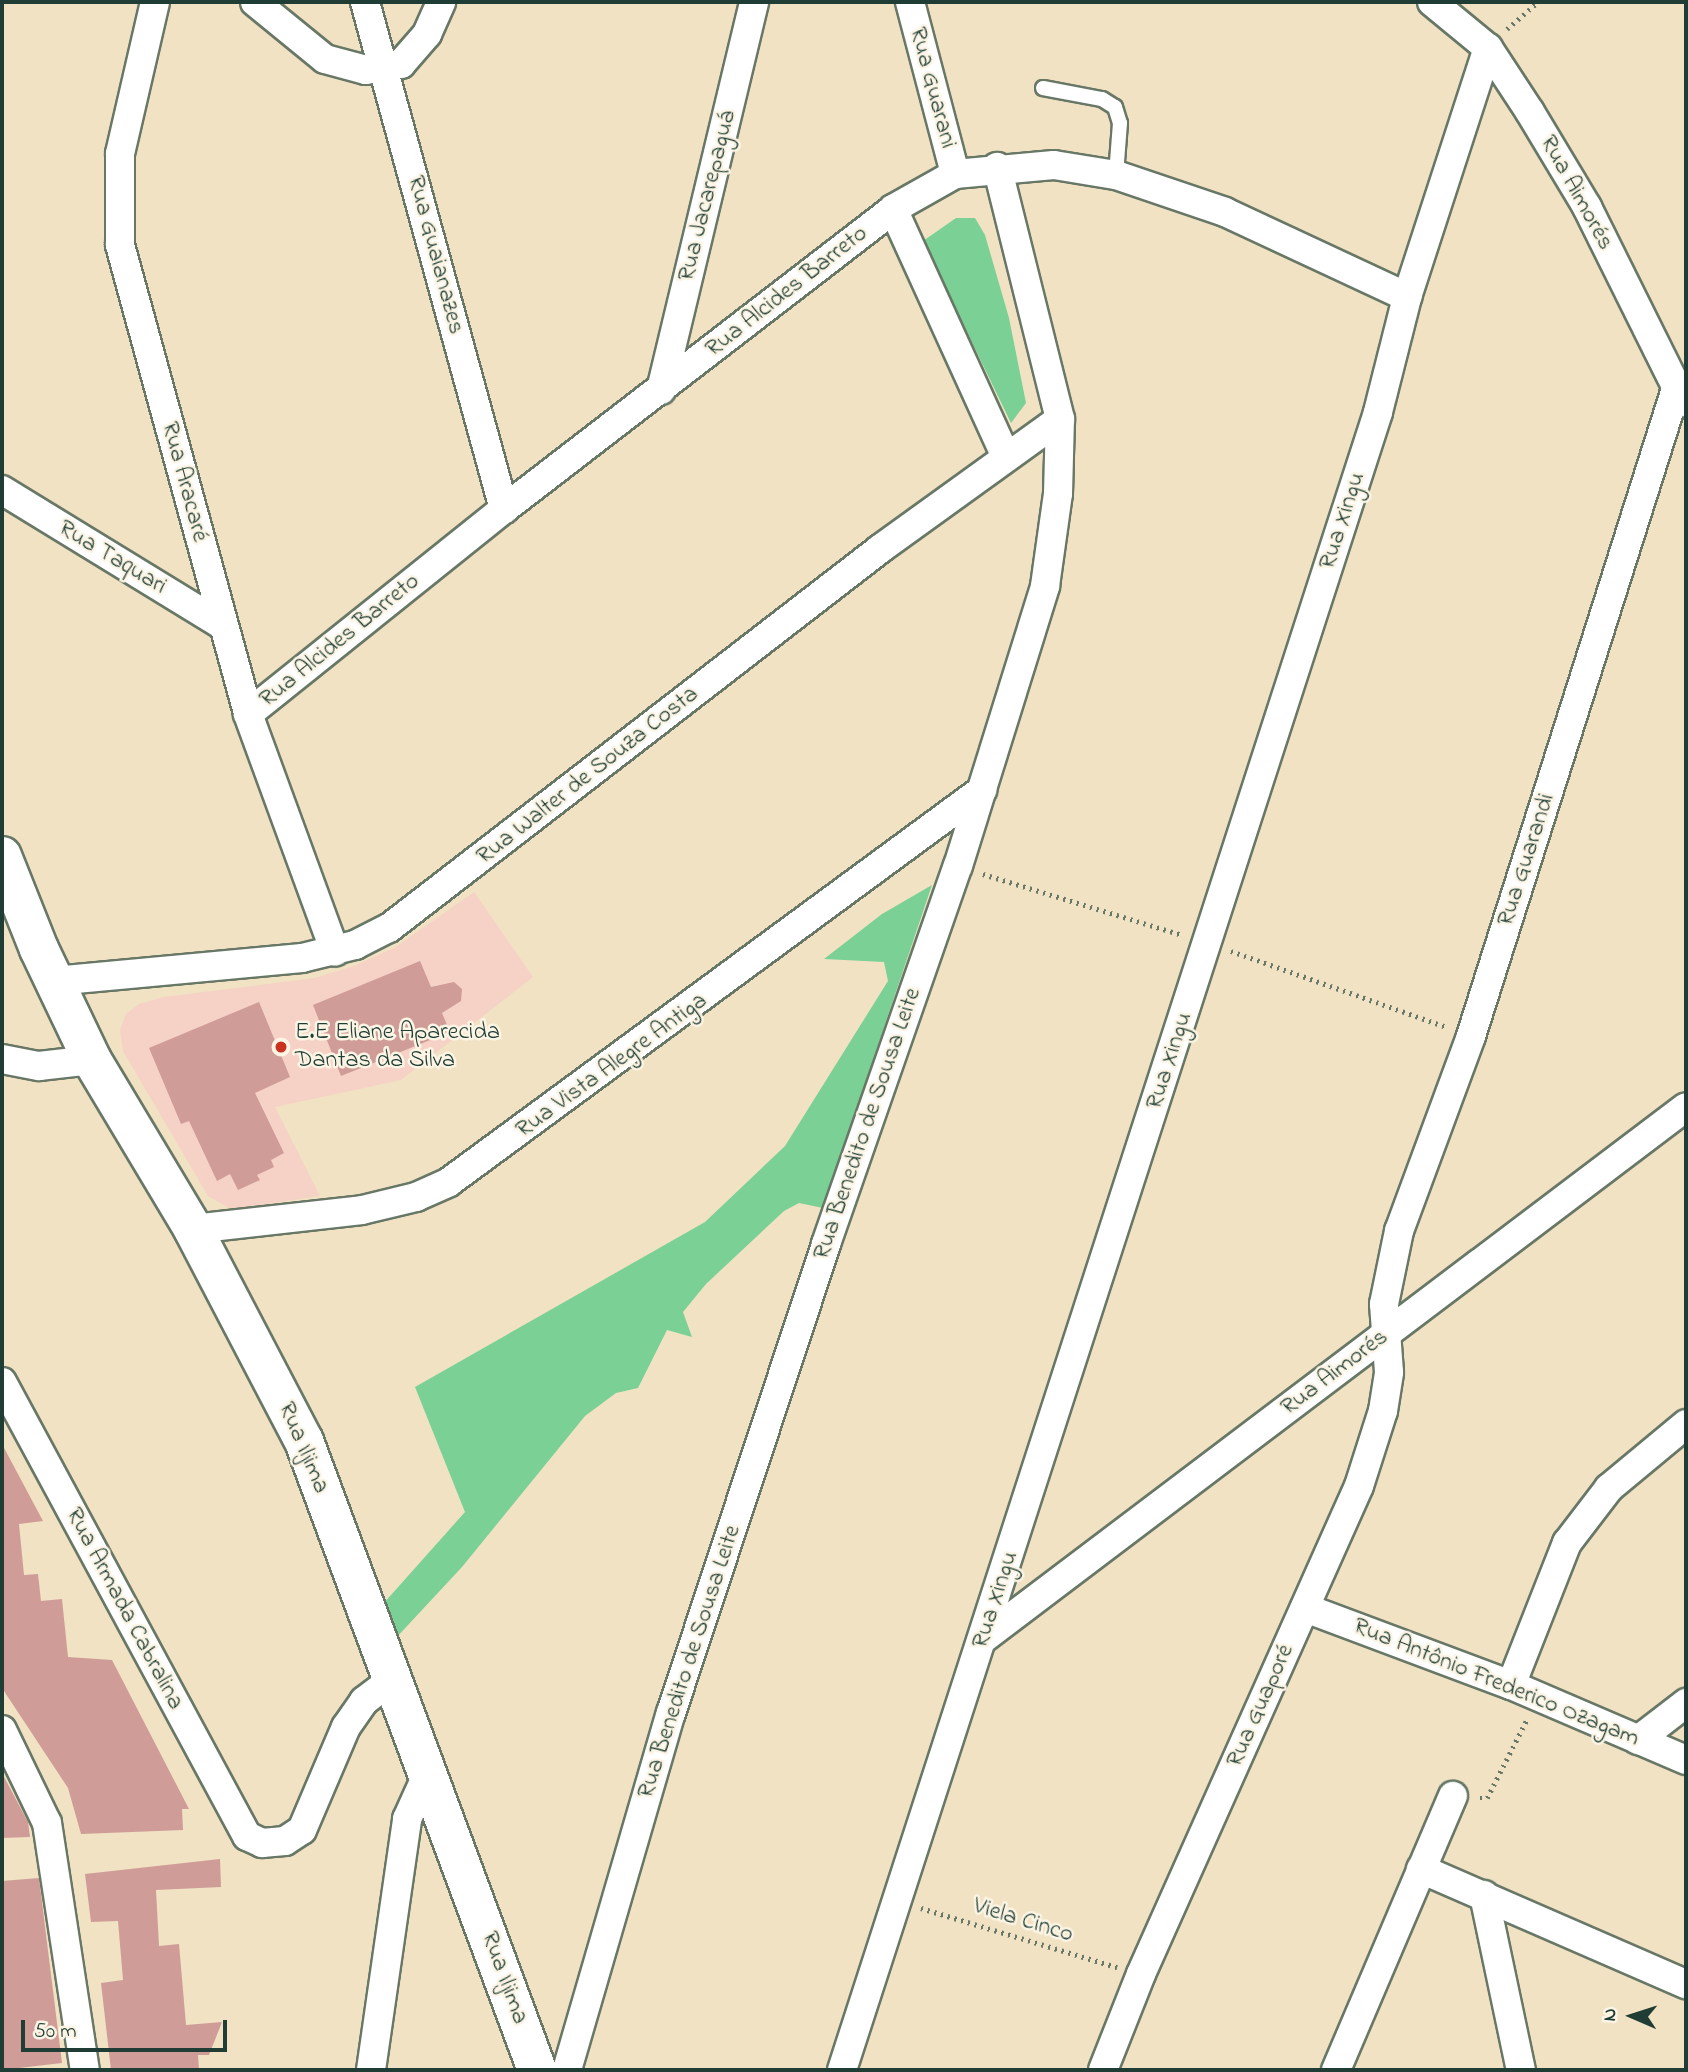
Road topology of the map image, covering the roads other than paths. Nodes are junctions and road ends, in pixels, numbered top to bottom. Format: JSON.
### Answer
{"nodes":[{"id":1,"x":155,"y":2,"type":"edge"},
{"id":2,"x":255,"y":2,"type":"edge"},
{"id":3,"x":365,"y":2,"type":"edge"},
{"id":4,"x":441,"y":2,"type":"edge"},
{"id":5,"x":754,"y":2,"type":"edge"},
{"id":6,"x":909,"y":2,"type":"edge"},
{"id":7,"x":1432,"y":2,"type":"edge"},
{"id":8,"x":1488,"y":48,"type":"junction"},
{"id":9,"x":385,"y":69,"type":"junction"},
{"id":10,"x":1043,"y":88,"type":"dead end"},
{"id":11,"x":997,"y":167,"type":"junction"},
{"id":12,"x":956,"y":174,"type":"junction"},
{"id":13,"x":1116,"y":174,"type":"junction"},
{"id":14,"x":893,"y":209,"type":"junction"},
{"id":15,"x":1407,"y":297,"type":"junction"},
{"id":16,"x":661,"y":390,"type":"junction"},
{"id":17,"x":1683,"y":391,"type":"edge"},
{"id":18,"x":1060,"y":419,"type":"junction"},
{"id":19,"x":1005,"y":455,"type":"junction"},
{"id":20,"x":2,"y":490,"type":"edge"},
{"id":21,"x":504,"y":509,"type":"junction"},
{"id":22,"x":222,"y":625,"type":"junction"},
{"id":23,"x":248,"y":714,"type":"junction"},
{"id":24,"x":982,"y":790,"type":"junction"},
{"id":25,"x":2,"y":856,"type":"edge"},
{"id":26,"x":335,"y":951,"type":"junction"},
{"id":27,"x":54,"y":981,"type":"junction"},
{"id":28,"x":2,"y":1059,"type":"edge"},
{"id":29,"x":92,"y":1060,"type":"junction"},
{"id":30,"x":1686,"y":1107,"type":"edge"},
{"id":31,"x":193,"y":1229,"type":"junction"},
{"id":32,"x":1387,"y":1334,"type":"junction"},
{"id":33,"x":2,"y":1382,"type":"edge"},
{"id":34,"x":1686,"y":1424,"type":"edge"},
{"id":35,"x":1305,"y":1608,"type":"junction"},
{"id":36,"x":984,"y":1638,"type":"junction"},
{"id":37,"x":391,"y":1681,"type":"junction"},
{"id":38,"x":1511,"y":1685,"type":"junction"},
{"id":39,"x":1686,"y":1703,"type":"edge"},
{"id":40,"x":2,"y":1730,"type":"edge"},
{"id":41,"x":1638,"y":1740,"type":"junction"},
{"id":42,"x":1686,"y":1760,"type":"edge"},
{"id":43,"x":428,"y":1775,"type":"junction"},
{"id":44,"x":1453,"y":1796,"type":"dead end"},
{"id":45,"x":1421,"y":1869,"type":"junction"},
{"id":46,"x":1484,"y":1895,"type":"junction"},
{"id":47,"x":1686,"y":1984,"type":"edge"},
{"id":48,"x":85,"y":2070,"type":"edge"},
{"id":49,"x":371,"y":2070,"type":"edge"},
{"id":50,"x":537,"y":2070,"type":"edge"},
{"id":51,"x":568,"y":2070,"type":"edge"},
{"id":52,"x":842,"y":2070,"type":"edge"},
{"id":53,"x":1103,"y":2070,"type":"edge"},
{"id":54,"x":1336,"y":2070,"type":"edge"},
{"id":55,"x":1521,"y":2070,"type":"edge"}],
"edges":[{"from":1,"to":22,"type":"street","name":"Rua Aracaré"},
{"from":2,"to":9,"type":"street"},
{"from":3,"to":9,"type":"street","name":"Rua Guaianazes"},
{"from":4,"to":9,"type":"street"},
{"from":5,"to":16,"type":"street","name":"Rua Jacarepaguá"},
{"from":6,"to":12,"type":"street","name":"Rua Guarani"},
{"from":7,"to":8,"type":"street","name":"Rua Aimorés"},
{"from":8,"to":15,"type":"street","name":"Rua Xingu"},
{"from":8,"to":17,"type":"street","name":"Rua Aimorés"},
{"from":9,"to":21,"type":"street","name":"Rua Guaianazes"},
{"from":10,"to":13,"type":"lane"},
{"from":11,"to":12,"type":"street","name":"Rua Alcides Barreto"},
{"from":11,"to":13,"type":"street","name":"Rua Alcides Barreto"},
{"from":11,"to":18,"type":"street","name":"Rua Benedito de Sousa Leite"},
{"from":12,"to":14,"type":"street","name":"Rua Alcides Barreto"},
{"from":13,"to":15,"type":"street","name":"Rua Alcides Barreto"},
{"from":14,"to":16,"type":"street","name":"Rua Alcides Barreto"},
{"from":14,"to":19,"type":"street"},
{"from":15,"to":36,"type":"street","name":"Rua Xingu"},
{"from":16,"to":21,"type":"street","name":"Rua Alcides Barreto"},
{"from":17,"to":32,"type":"street","name":"Rua Guarandi"},
{"from":18,"to":19,"type":"street","name":"Rua Walter de Souza Costa"},
{"from":18,"to":24,"type":"street","name":"Rua Benedito de Sousa Leite"},
{"from":19,"to":26,"type":"street","name":"Rua Walter de Souza Costa"},
{"from":20,"to":22,"type":"street","name":"Rua Taquari"},
{"from":21,"to":23,"type":"street","name":"Rua Alcides Barreto"},
{"from":22,"to":23,"type":"street","name":"Rua Aracaré"},
{"from":23,"to":26,"type":"street","name":"Rua Aracaré"},
{"from":24,"to":31,"type":"street","name":"Rua Vista Alegre Antiga"},
{"from":24,"to":51,"type":"street","name":"Rua Benedito de Sousa Leite"},
{"from":25,"to":27,"type":"main road","name":"Rua Iljima"},
{"from":26,"to":27,"type":"street","name":"Rua Walter de Souza Costa"},
{"from":27,"to":29,"type":"main road","name":"Rua Iljima"},
{"from":28,"to":29,"type":"street"},
{"from":29,"to":31,"type":"main road","name":"Rua Iljima"},
{"from":30,"to":32,"type":"street","name":"Rua Aimorés"},
{"from":31,"to":37,"type":"main road","name":"Rua Iljima"},
{"from":32,"to":35,"type":"street","name":"Rua Guaporé"},
{"from":32,"to":36,"type":"street","name":"Rua Aimorés"},
{"from":33,"to":37,"type":"street","name":"Rua Armada Cabralina"},
{"from":34,"to":38,"type":"street"},
{"from":35,"to":38,"type":"street","name":"Rua Antônio Frederico Ozagam"},
{"from":35,"to":53,"type":"street","name":"Rua Guaporé"},
{"from":36,"to":52,"type":"street","name":"Rua Xingu"},
{"from":37,"to":43,"type":"main road","name":"Rua Iljima"},
{"from":38,"to":41,"type":"street","name":"Rua Antônio Frederico Ozagam"},
{"from":39,"to":41,"type":"street"},
{"from":40,"to":48,"type":"street"},
{"from":41,"to":42,"type":"street","name":"Rua Antônio Frederico Ozagam"},
{"from":43,"to":49,"type":"street"},
{"from":43,"to":50,"type":"main road","name":"Rua Iljima"},
{"from":44,"to":45,"type":"street"},
{"from":45,"to":46,"type":"street"},
{"from":45,"to":54,"type":"street"},
{"from":46,"to":47,"type":"street"},
{"from":46,"to":55,"type":"street"}]}
